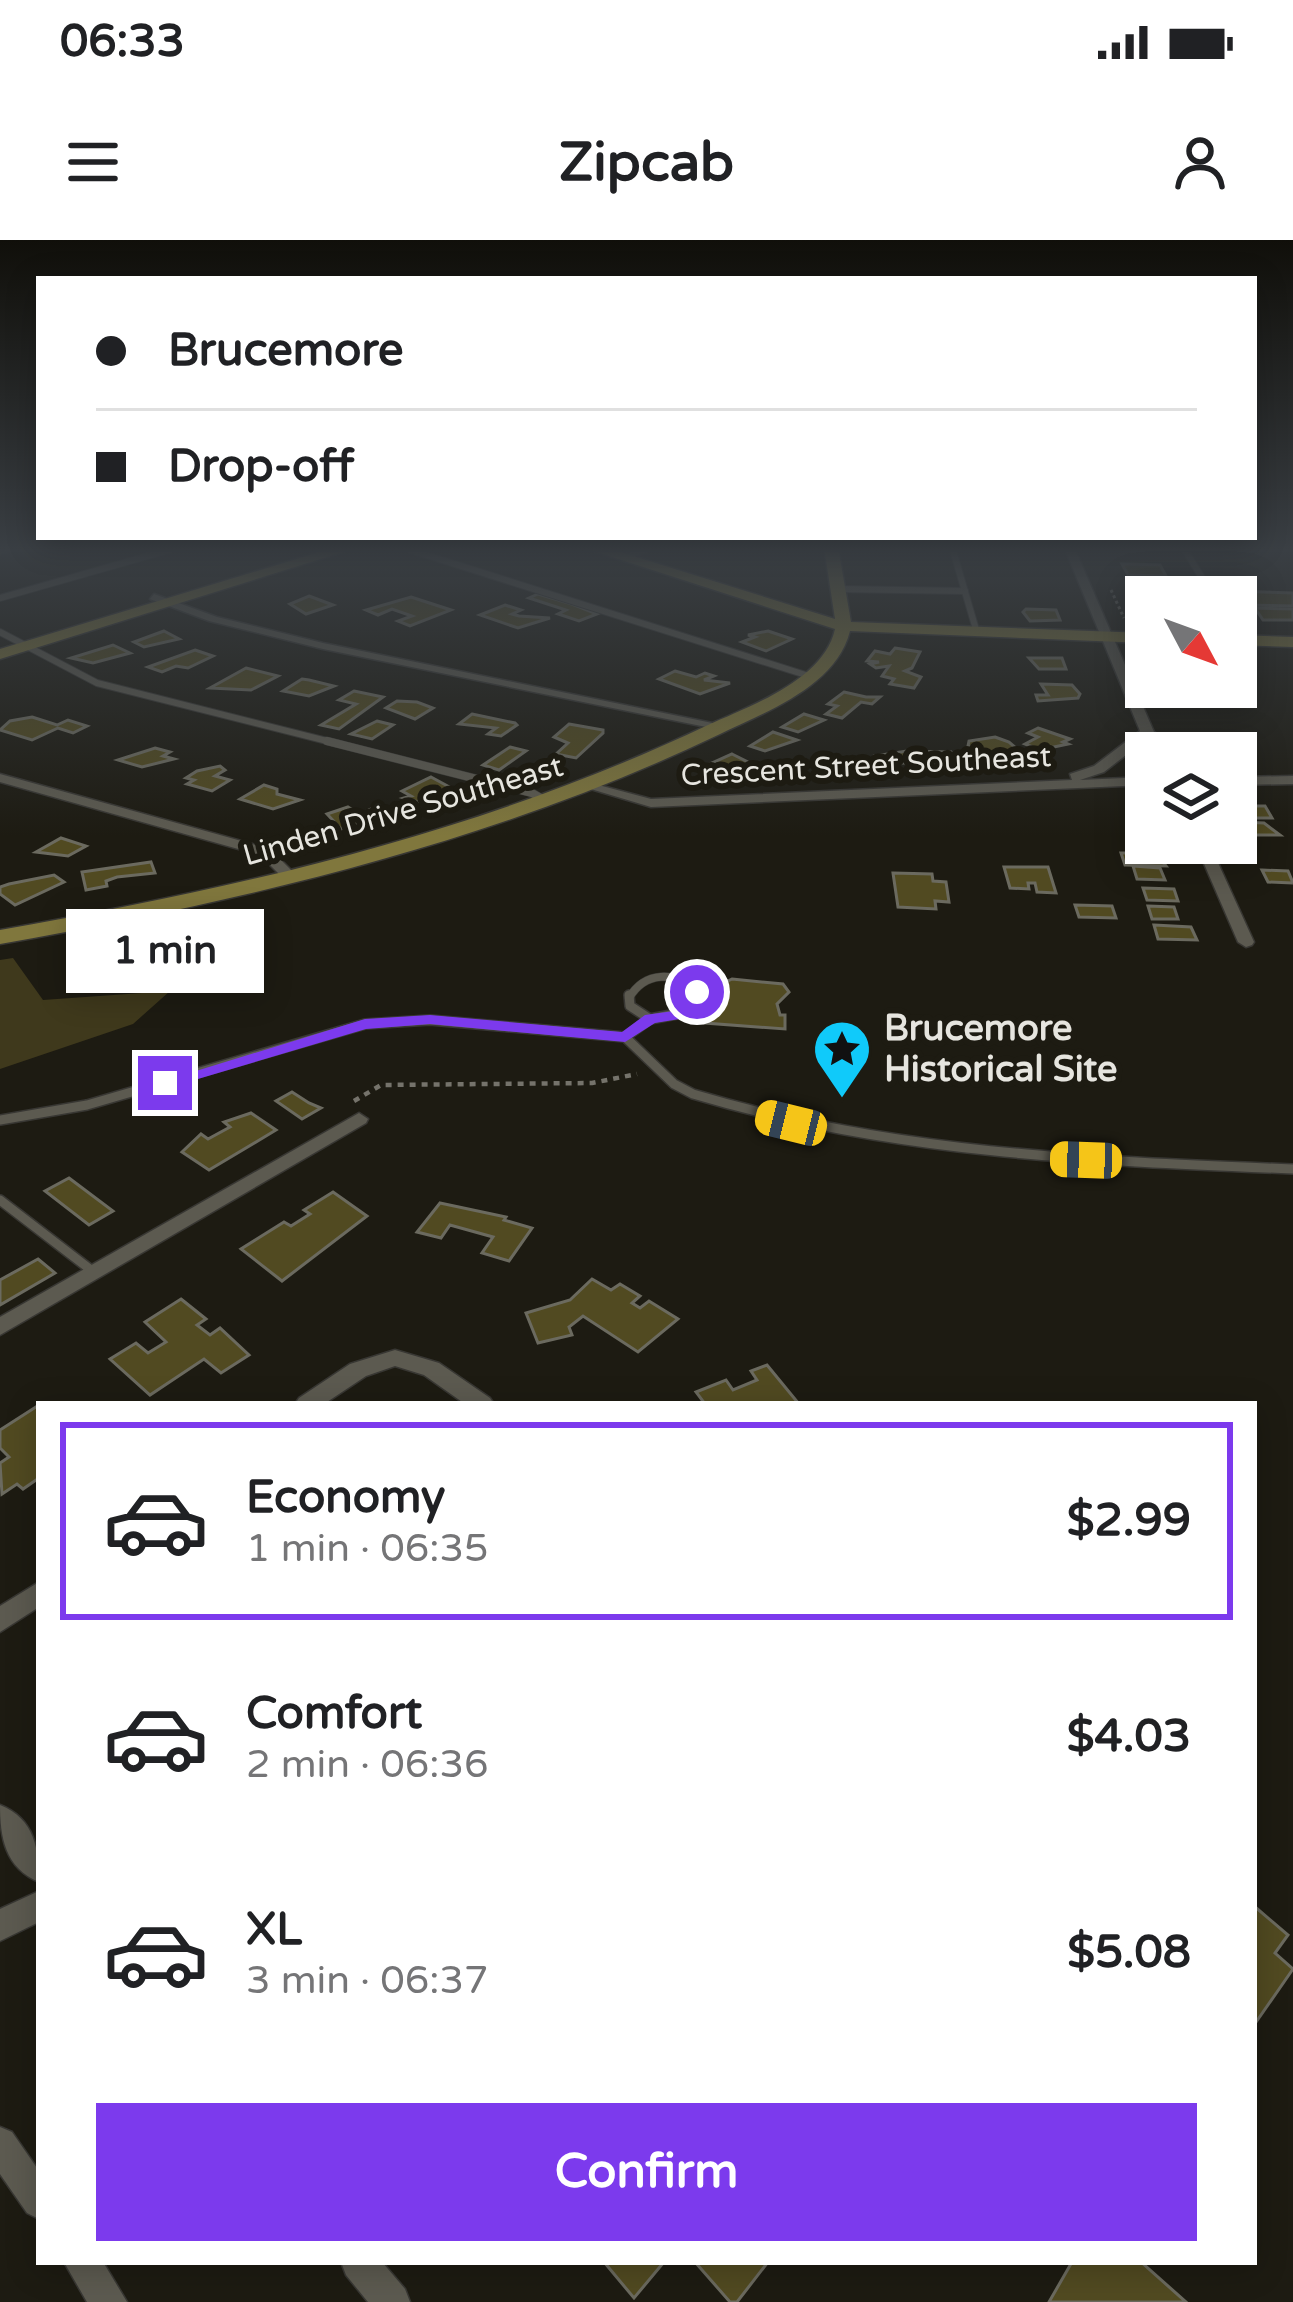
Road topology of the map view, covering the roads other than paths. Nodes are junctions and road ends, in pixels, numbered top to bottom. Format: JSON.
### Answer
{"nodes":[{"id":1,"x":7,"y":643,"type":"edge"},
{"id":2,"x":317,"y":643,"type":"edge"},
{"id":3,"x":705,"y":643,"type":"edge"},
{"id":4,"x":837,"y":643,"type":"edge"},
{"id":5,"x":1111,"y":643,"type":"edge"},
{"id":6,"x":809,"y":676,"type":"junction"},
{"id":7,"x":722,"y":726,"type":"junction"},
{"id":8,"x":1145,"y":732,"type":"edge"},
{"id":9,"x":1125,"y":750,"type":"edge"},
{"id":10,"x":0,"y":778,"type":"edge"},
{"id":11,"x":1257,"y":779,"type":"edge"},
{"id":12,"x":1293,"y":780,"type":"edge"},
{"id":13,"x":1125,"y":781,"type":"edge"},
{"id":14,"x":1057,"y":783,"type":"junction"},
{"id":15,"x":591,"y":788,"type":"junction"},
{"id":16,"x":547,"y":801,"type":"junction"},
{"id":17,"x":1211,"y":864,"type":"edge"},
{"id":18,"x":291,"y":878,"type":"junction"},
{"id":19,"x":0,"y":937,"type":"edge"},
{"id":20,"x":1246,"y":943,"type":"dead end"},
{"id":21,"x":650,"y":1019,"type":"junction"},
{"id":22,"x":625,"y":1037,"type":"junction"},
{"id":23,"x":359,"y":1119,"type":"dead end"},
{"id":24,"x":0,"y":1120,"type":"edge"},
{"id":25,"x":1293,"y":1169,"type":"edge"},
{"id":26,"x":0,"y":1201,"type":"edge"},
{"id":27,"x":94,"y":1273,"type":"junction"},
{"id":28,"x":0,"y":1327,"type":"edge"},
{"id":29,"x":312,"y":1401,"type":"edge"},
{"id":30,"x":478,"y":1401,"type":"edge"},
{"id":31,"x":36,"y":1595,"type":"edge"},
{"id":32,"x":0,"y":1621,"type":"edge"},
{"id":33,"x":0,"y":1819,"type":"edge"},
{"id":34,"x":36,"y":1863,"type":"edge"},
{"id":35,"x":36,"y":1908,"type":"edge"},
{"id":36,"x":0,"y":1926,"type":"edge"},
{"id":37,"x":0,"y":2144,"type":"edge"},
{"id":38,"x":36,"y":2196,"type":"edge"},
{"id":39,"x":84,"y":2265,"type":"edge"},
{"id":40,"x":361,"y":2265,"type":"edge"},
{"id":41,"x":110,"y":2302,"type":"edge"},
{"id":42,"x":392,"y":2302,"type":"edge"}],
"edges":[{"from":1,"to":16,"type":"lane"},
{"from":2,"to":7,"type":"street"},
{"from":3,"to":6,"type":"lane"},
{"from":4,"to":6,"type":"street","name":"Linden Drive Southeast"},
{"from":5,"to":8,"type":"street"},
{"from":6,"to":7,"type":"street","name":"Linden Drive Southeast"},
{"from":7,"to":15,"type":"street","name":"Linden Drive Southeast"},
{"from":9,"to":14,"type":"street"},
{"from":10,"to":18,"type":"street"},
{"from":11,"to":12,"type":"street"},
{"from":13,"to":14,"type":"street","name":"Crescent Street Southeast"},
{"from":14,"to":15,"type":"street","name":"Crescent Street Southeast"},
{"from":15,"to":16,"type":"street","name":"Linden Drive Southeast"},
{"from":16,"to":18,"type":"street","name":"Linden Drive Southeast"},
{"from":17,"to":20,"type":"street"},
{"from":18,"to":19,"type":"street","name":"Linden Drive Southeast"},
{"from":21,"to":21,"type":"lane"},
{"from":21,"to":22,"type":"lane"},
{"from":22,"to":24,"type":"lane"},
{"from":22,"to":25,"type":"lane"},
{"from":23,"to":27,"type":"street"},
{"from":26,"to":27,"type":"lane"},
{"from":27,"to":28,"type":"street"},
{"from":29,"to":30,"type":"street"},
{"from":31,"to":32,"type":"street"},
{"from":33,"to":34,"type":"street"},
{"from":35,"to":36,"type":"street"},
{"from":37,"to":38,"type":"street"},
{"from":39,"to":41,"type":"street"},
{"from":40,"to":42,"type":"street"}]}
